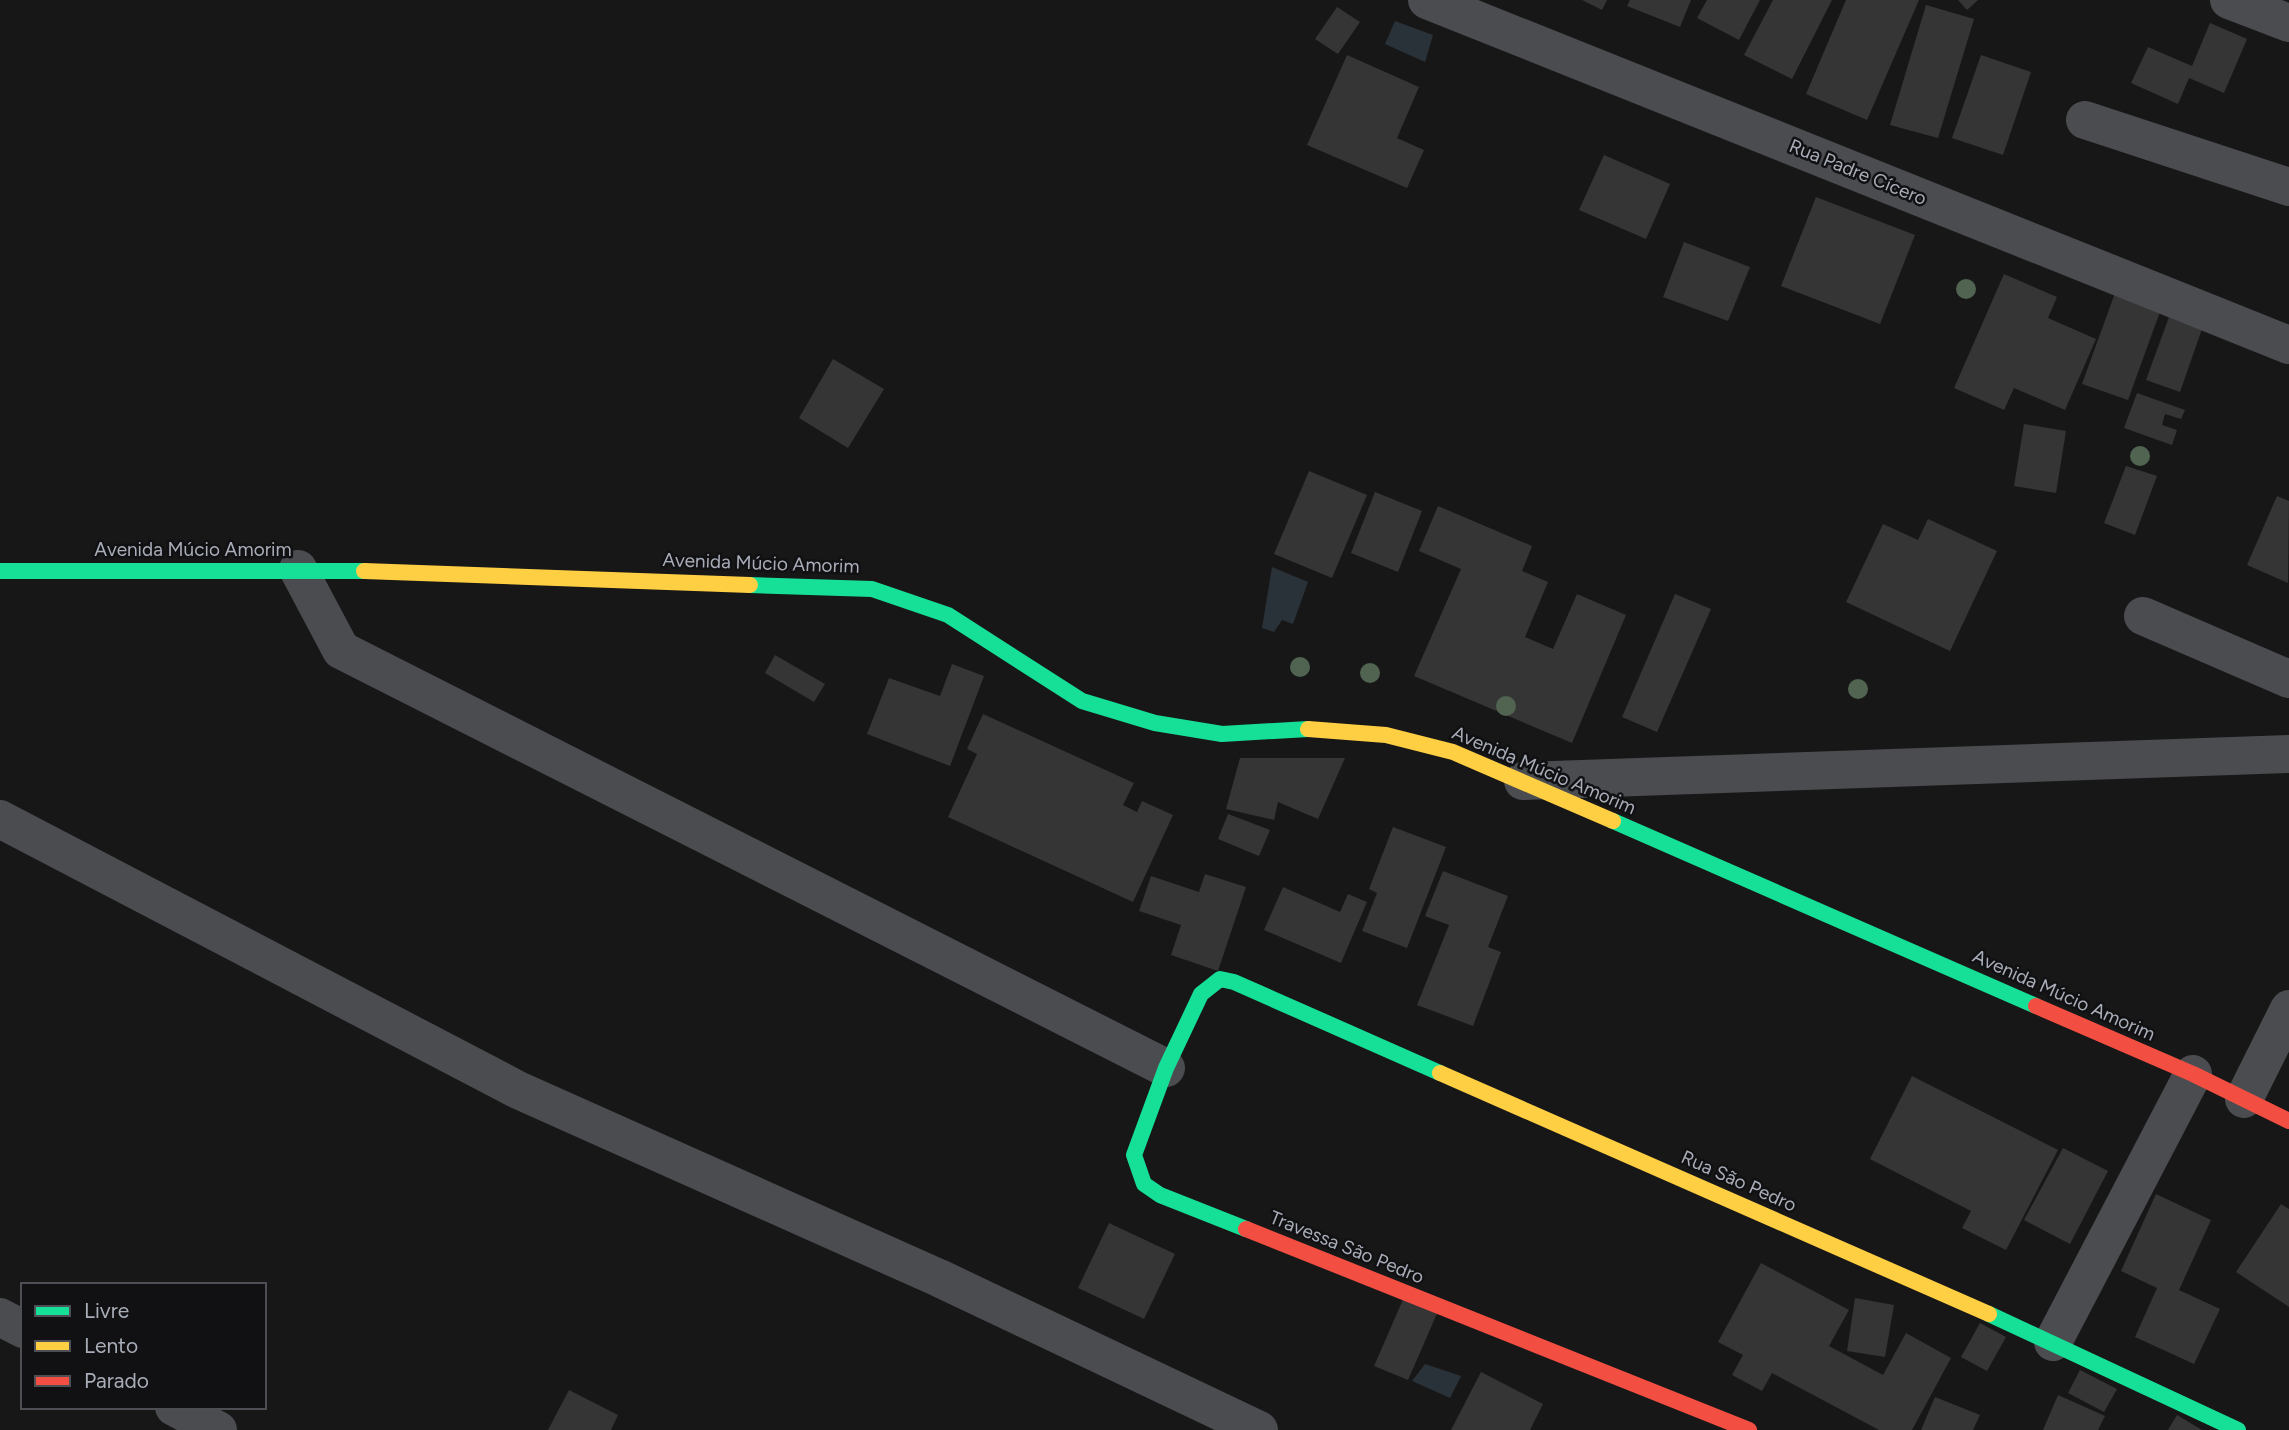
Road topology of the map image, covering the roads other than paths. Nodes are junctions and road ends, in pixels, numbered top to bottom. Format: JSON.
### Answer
{"nodes":[{"id":1,"x":1427,"y":0,"type":"edge"},
{"id":2,"x":2229,"y":0,"type":"edge"},
{"id":3,"x":2289,"y":23,"type":"edge"},
{"id":4,"x":2085,"y":120,"type":"dead end"},
{"id":5,"x":2289,"y":187,"type":"edge"},
{"id":6,"x":2289,"y":345,"type":"edge"},
{"id":7,"x":298,"y":569,"type":"junction"},
{"id":8,"x":0,"y":571,"type":"edge"},
{"id":9,"x":2143,"y":616,"type":"dead end"},
{"id":10,"x":2289,"y":679,"type":"edge"},
{"id":11,"x":2289,"y":754,"type":"edge"},
{"id":12,"x":1523,"y":781,"type":"junction"},
{"id":13,"x":0,"y":819,"type":"edge"},
{"id":14,"x":1220,"y":979,"type":"joint"},
{"id":15,"x":2289,"y":1009,"type":"edge"},
{"id":16,"x":1166,"y":1068,"type":"junction"},
{"id":17,"x":2193,"y":1074,"type":"junction"},
{"id":18,"x":2244,"y":1100,"type":"junction"},
{"id":19,"x":2289,"y":1121,"type":"edge"},
{"id":20,"x":0,"y":1317,"type":"edge"},
{"id":21,"x":21,"y":1328,"type":"edge"},
{"id":22,"x":2053,"y":1342,"type":"junction"},
{"id":23,"x":178,"y":1409,"type":"edge"},
{"id":24,"x":218,"y":1430,"type":"edge"},
{"id":25,"x":1259,"y":1430,"type":"edge"},
{"id":26,"x":1749,"y":1430,"type":"edge"},
{"id":27,"x":2238,"y":1430,"type":"edge"}],
"edges":[{"from":1,"to":6,"type":"street","name":"Rua Padre Cícero"},
{"from":2,"to":3,"type":"street"},
{"from":4,"to":5,"type":"street"},
{"from":7,"to":8,"type":"street","name":"Avenida Múcio Amorim"},
{"from":7,"to":12,"type":"street","name":"Avenida Múcio Amorim"},
{"from":7,"to":16,"type":"street"},
{"from":9,"to":10,"type":"street"},
{"from":11,"to":12,"type":"street"},
{"from":12,"to":17,"type":"street","name":"Avenida Múcio Amorim"},
{"from":13,"to":25,"type":"street"},
{"from":14,"to":16,"type":"street","name":"Travessa São Pedro"},
{"from":14,"to":22,"type":"street","name":"Rua São Pedro"},
{"from":15,"to":18,"type":"street"},
{"from":16,"to":26,"type":"street","name":"Travessa São Pedro"},
{"from":17,"to":18,"type":"street","name":"Avenida Múcio Amorim"},
{"from":17,"to":22,"type":"street"},
{"from":18,"to":19,"type":"street","name":"Avenida Múcio Amorim"},
{"from":20,"to":21,"type":"street"},
{"from":22,"to":27,"type":"street","name":"Rua São Pedro"},
{"from":23,"to":24,"type":"street"}]}
